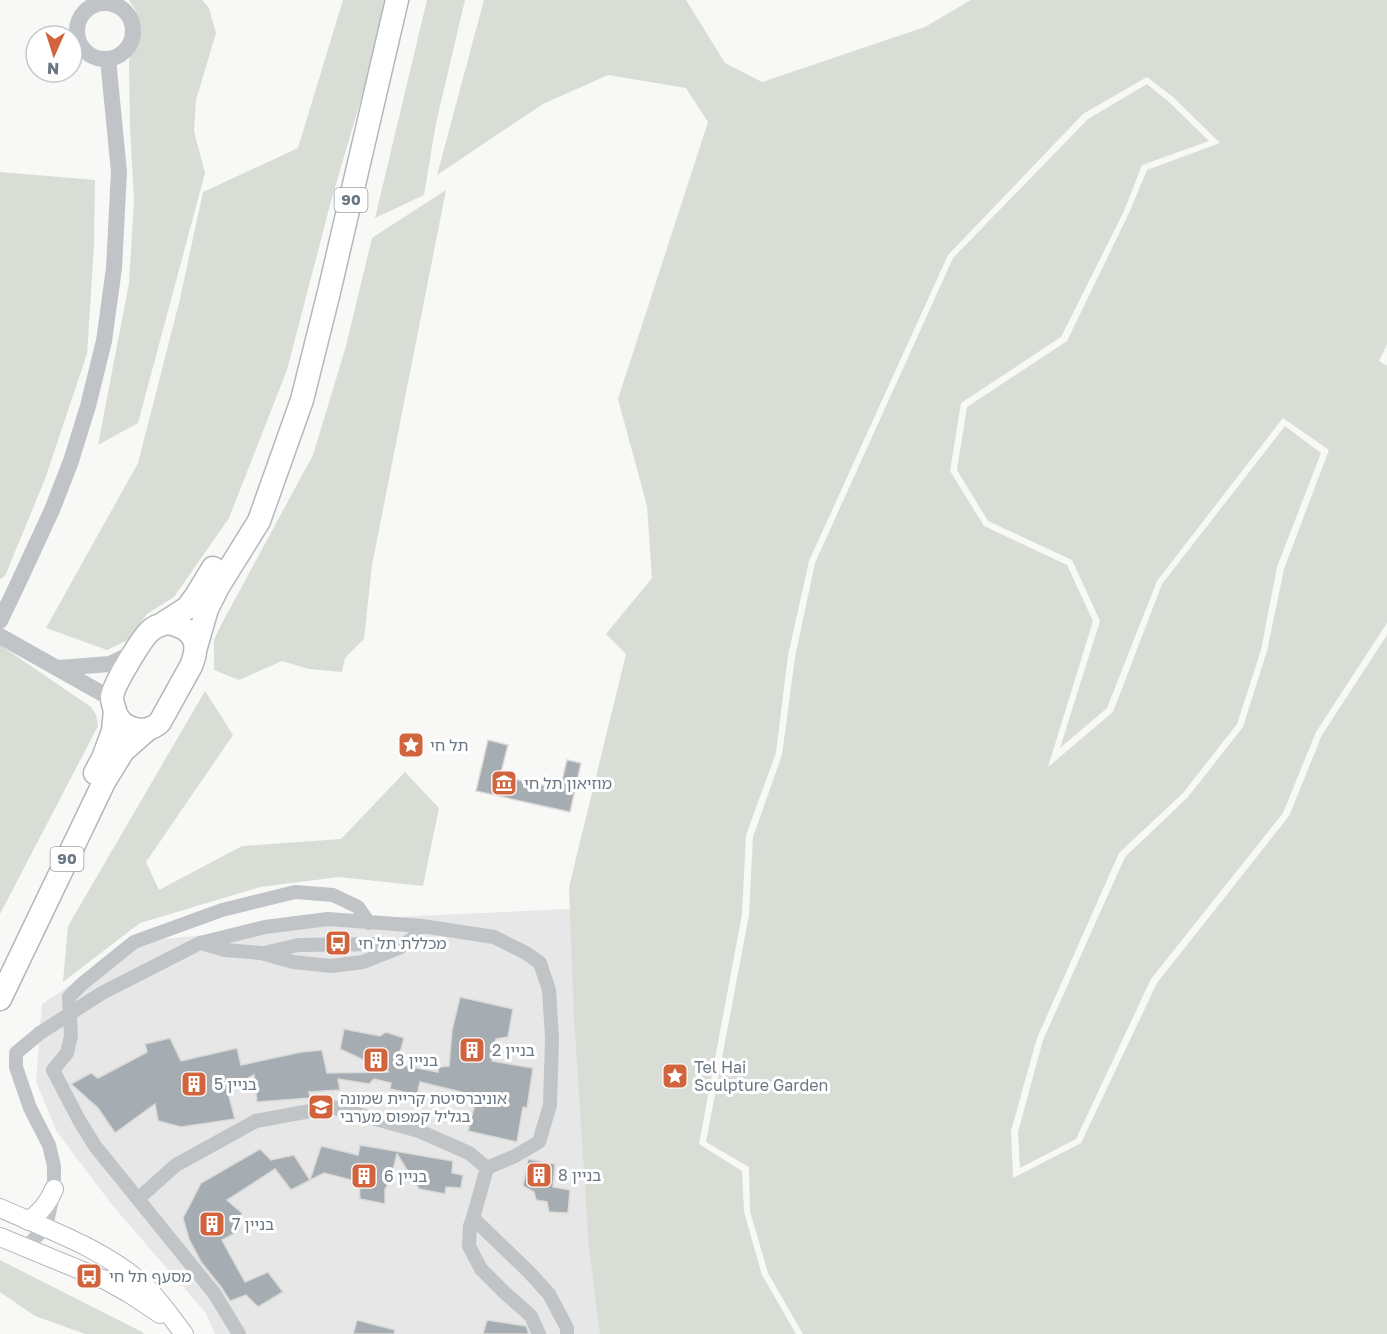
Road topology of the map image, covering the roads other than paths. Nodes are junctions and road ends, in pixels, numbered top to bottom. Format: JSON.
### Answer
{"nodes":[{"id":1,"x":397,"y":0,"type":"edge"},
{"id":2,"x":100,"y":1,"type":"edge"},
{"id":3,"x":108,"y":58,"type":"junction"},
{"id":4,"x":302,"y":400,"type":"junction"},
{"id":5,"x":0,"y":621,"type":"edge"},
{"id":6,"x":162,"y":624,"type":"junction"},
{"id":7,"x":0,"y":636,"type":"edge"},
{"id":8,"x":196,"y":647,"type":"junction"},
{"id":9,"x":136,"y":651,"type":"junction"},
{"id":10,"x":58,"y":668,"type":"junction"},
{"id":11,"x":113,"y":706,"type":"junction"},
{"id":12,"x":148,"y":729,"type":"junction"},
{"id":13,"x":369,"y":923,"type":"junction"},
{"id":14,"x":422,"y":926,"type":"junction"},
{"id":15,"x":200,"y":943,"type":"junction"},
{"id":16,"x":399,"y":948,"type":"junction"},
{"id":17,"x":261,"y":953,"type":"junction"},
{"id":18,"x":0,"y":966,"type":"edge"},
{"id":19,"x":0,"y":999,"type":"edge"},
{"id":20,"x":70,"y":1015,"type":"junction"},
{"id":21,"x":487,"y":1168,"type":"junction"},
{"id":22,"x":54,"y":1189,"type":"joint"},
{"id":23,"x":139,"y":1198,"type":"junction"},
{"id":24,"x":0,"y":1208,"type":"edge"},
{"id":25,"x":472,"y":1218,"type":"junction"},
{"id":26,"x":36,"y":1224,"type":"junction"},
{"id":27,"x":0,"y":1237,"type":"edge"},
{"id":28,"x":26,"y":1247,"type":"junction"},
{"id":29,"x":184,"y":1334,"type":"edge"},
{"id":30,"x":238,"y":1334,"type":"edge"},
{"id":31,"x":539,"y":1334,"type":"edge"},
{"id":32,"x":567,"y":1334,"type":"edge"}],
"edges":[{"from":1,"to":4,"type":"highway","number":"90"},
{"from":2,"to":3,"type":"street"},
{"from":2,"to":3,"type":"street"},
{"from":3,"to":5,"type":"street"},
{"from":4,"to":6,"type":"highway","number":"90"},
{"from":4,"to":8,"type":"highway","number":"90"},
{"from":6,"to":8,"type":"highway"},
{"from":6,"to":9,"type":"highway","number":"90"},
{"from":7,"to":10,"type":"street"},
{"from":8,"to":12,"type":"highway","number":"90"},
{"from":9,"to":10,"type":"street"},
{"from":9,"to":11,"type":"highway","number":"90"},
{"from":10,"to":11,"type":"street"},
{"from":11,"to":12,"type":"highway"},
{"from":11,"to":18,"type":"highway","number":"90"},
{"from":12,"to":19,"type":"highway","number":"90"},
{"from":13,"to":14,"type":"street"},
{"from":13,"to":15,"type":"street"},
{"from":13,"to":20,"type":"street"},
{"from":14,"to":16,"type":"street"},
{"from":14,"to":21,"type":"street"},
{"from":15,"to":17,"type":"street"},
{"from":15,"to":20,"type":"street"},
{"from":16,"to":17,"type":"street"},
{"from":16,"to":17,"type":"street"},
{"from":20,"to":22,"type":"street"},
{"from":20,"to":23,"type":"street"},
{"from":21,"to":23,"type":"street"},
{"from":21,"to":25,"type":"street"},
{"from":22,"to":26,"type":"main road"},
{"from":23,"to":30,"type":"street"},
{"from":24,"to":26,"type":"main road"},
{"from":25,"to":31,"type":"street"},
{"from":25,"to":32,"type":"street"},
{"from":26,"to":28,"type":"street"},
{"from":26,"to":29,"type":"main road"},
{"from":27,"to":28,"type":"main road"},
{"from":28,"to":29,"type":"main road"}]}
